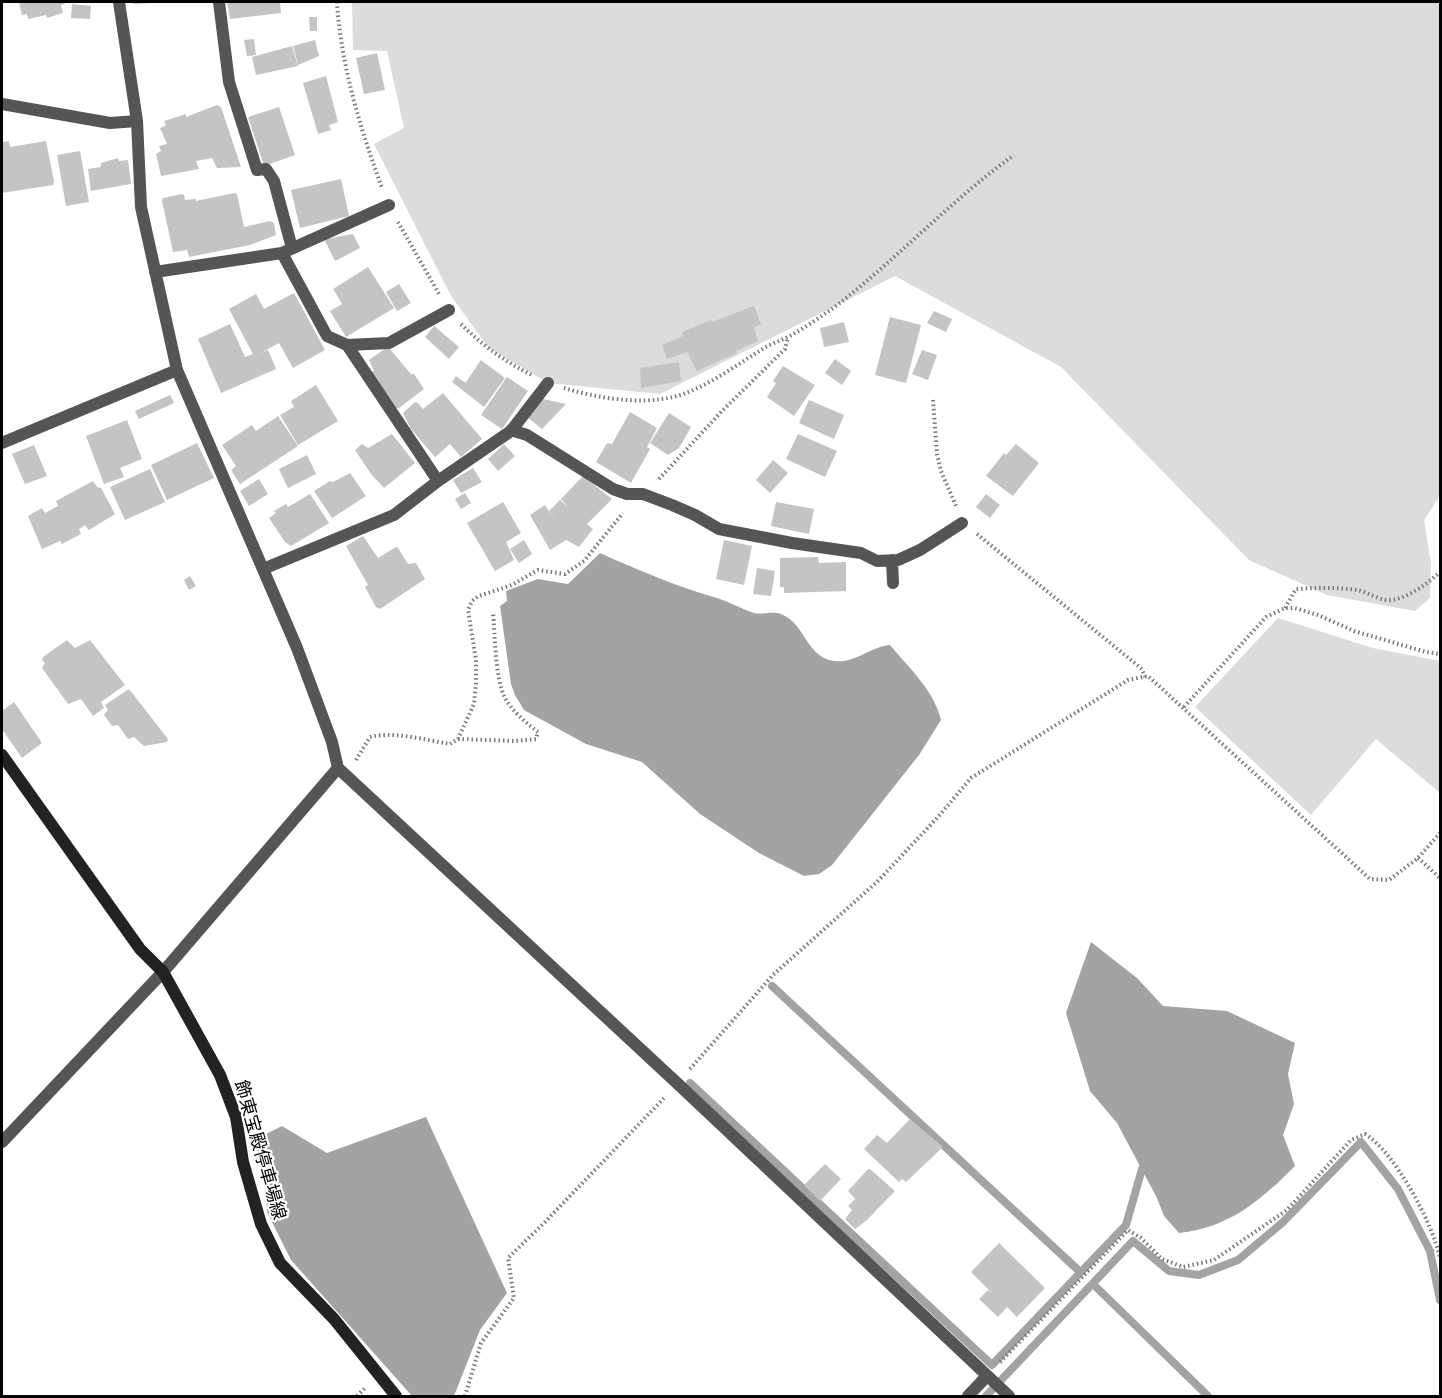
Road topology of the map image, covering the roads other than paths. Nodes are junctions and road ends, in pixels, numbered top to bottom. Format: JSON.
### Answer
{"nodes":[{"id":1,"x":119,"y":2,"type":"edge"},
{"id":2,"x":219,"y":2,"type":"edge"},
{"id":3,"x":2,"y":104,"type":"edge"},
{"id":4,"x":137,"y":121,"type":"junction"},
{"id":5,"x":389,"y":205,"type":"road end"},
{"id":6,"x":287,"y":251,"type":"junction"},
{"id":7,"x":155,"y":272,"type":"junction"},
{"id":8,"x":449,"y":310,"type":"road end"},
{"id":9,"x":346,"y":345,"type":"junction"},
{"id":10,"x":177,"y":370,"type":"junction"},
{"id":11,"x":548,"y":383,"type":"road end"},
{"id":12,"x":511,"y":430,"type":"junction"},
{"id":13,"x":3,"y":439,"type":"edge"},
{"id":14,"x":438,"y":481,"type":"junction"},
{"id":15,"x":962,"y":523,"type":"road end"},
{"id":16,"x":892,"y":560,"type":"junction"},
{"id":17,"x":263,"y":569,"type":"junction"},
{"id":18,"x":893,"y":583,"type":"dead end"},
{"id":19,"x":2,"y":755,"type":"edge"},
{"id":20,"x":342,"y":772,"type":"junction"},
{"id":21,"x":163,"y":972,"type":"junction"},
{"id":22,"x":2,"y":1142,"type":"edge"},
{"id":23,"x":987,"y":1376,"type":"junction"},
{"id":24,"x":396,"y":1396,"type":"edge"},
{"id":25,"x":968,"y":1396,"type":"edge"},
{"id":26,"x":1009,"y":1396,"type":"edge"}],
"edges":[{"from":1,"to":4,"type":"street"},
{"from":2,"to":6,"type":"street"},
{"from":3,"to":4,"type":"street"},
{"from":4,"to":7,"type":"street"},
{"from":5,"to":6,"type":"street"},
{"from":6,"to":7,"type":"street"},
{"from":6,"to":9,"type":"street"},
{"from":7,"to":10,"type":"street"},
{"from":8,"to":9,"type":"street"},
{"from":9,"to":14,"type":"street"},
{"from":10,"to":13,"type":"street"},
{"from":10,"to":17,"type":"street"},
{"from":11,"to":12,"type":"street"},
{"from":12,"to":14,"type":"street"},
{"from":12,"to":16,"type":"street"},
{"from":14,"to":17,"type":"street"},
{"from":15,"to":16,"type":"street"},
{"from":16,"to":18,"type":"street"},
{"from":17,"to":20,"type":"street"},
{"from":19,"to":21,"type":"main road","name":"飾東宝殿停車場線"},
{"from":20,"to":21,"type":"street"},
{"from":20,"to":23,"type":"street"},
{"from":21,"to":22,"type":"street"},
{"from":21,"to":24,"type":"main road","name":"飾東宝殿停車場線"},
{"from":23,"to":25,"type":"street"},
{"from":23,"to":26,"type":"street"}]}
